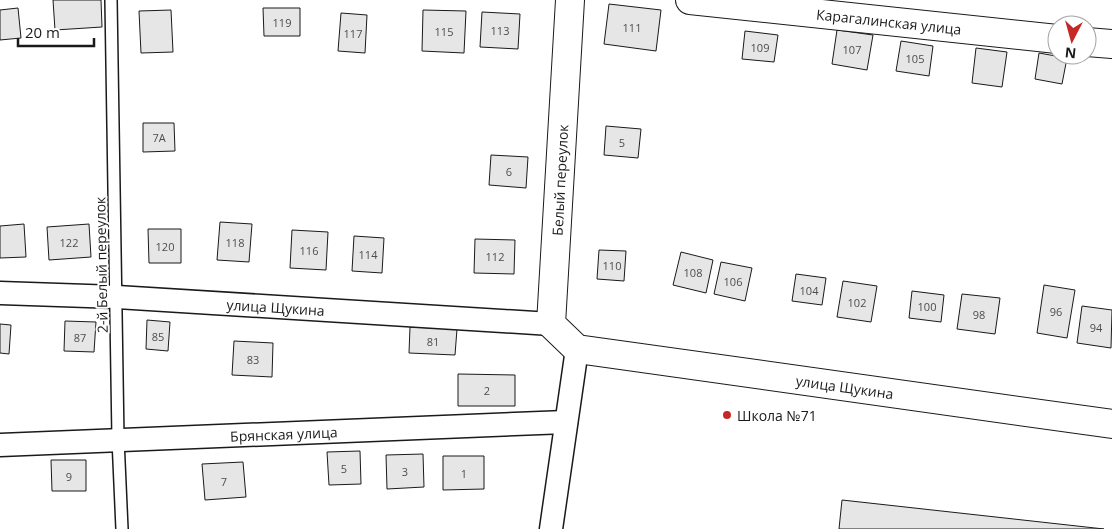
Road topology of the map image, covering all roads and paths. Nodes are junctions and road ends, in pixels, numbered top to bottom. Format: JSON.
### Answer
{"nodes":[{"id":1,"x":111,"y":0,"type":"edge"},
{"id":2,"x":570,"y":0,"type":"edge"},
{"id":3,"x":690,"y":0,"type":"edge"},
{"id":4,"x":1047,"y":38,"type":"edge"},
{"id":5,"x":1097,"y":43,"type":"edge"},
{"id":6,"x":1112,"y":44,"type":"edge"},
{"id":7,"x":0,"y":293,"type":"edge"},
{"id":8,"x":118,"y":297,"type":"junction"},
{"id":9,"x":551,"y":324,"type":"junction"},
{"id":10,"x":577,"y":349,"type":"junction"},
{"id":11,"x":566,"y":422,"type":"junction"},
{"id":12,"x":1112,"y":424,"type":"edge"},
{"id":13,"x":118,"y":439,"type":"junction"},
{"id":14,"x":0,"y":445,"type":"edge"},
{"id":15,"x":122,"y":529,"type":"edge"},
{"id":16,"x":551,"y":529,"type":"edge"}],
"edges":[{"from":1,"to":8,"type":"lane","name":"2-й Белый переулок"},
{"from":2,"to":9,"type":"street","name":"Белый переулок"},
{"from":3,"to":4,"type":"street","name":"Карагалинская улица"},
{"from":5,"to":6,"type":"street"},
{"from":7,"to":8,"type":"street","name":"улица Щукина"},
{"from":8,"to":9,"type":"street","name":"улица Щукина"},
{"from":8,"to":13,"type":"lane","name":"2-й Белый переулок"},
{"from":9,"to":10,"type":"street"},
{"from":10,"to":11,"type":"street"},
{"from":10,"to":12,"type":"street","name":"улица Щукина"},
{"from":11,"to":13,"type":"street","name":"Брянская улица"},
{"from":11,"to":16,"type":"street"},
{"from":13,"to":14,"type":"street","name":"Брянская улица"},
{"from":13,"to":15,"type":"lane","name":"2-й Белый переулок"}]}
